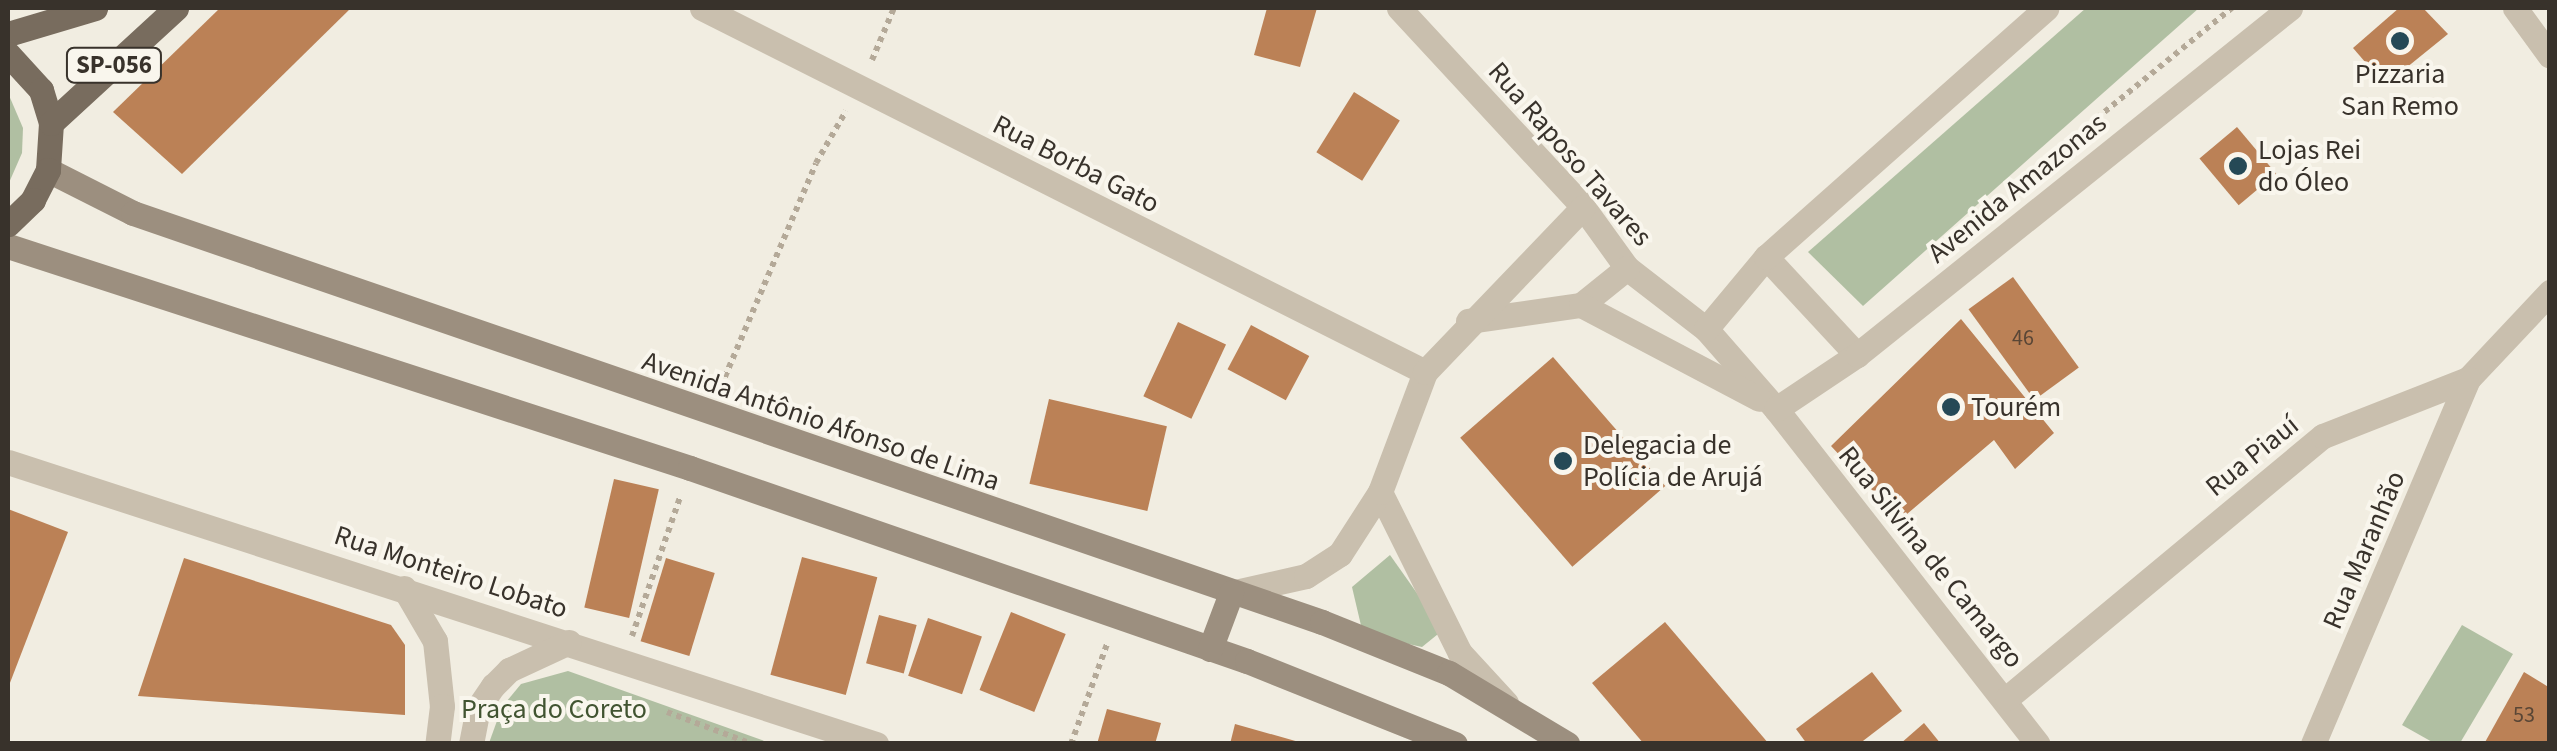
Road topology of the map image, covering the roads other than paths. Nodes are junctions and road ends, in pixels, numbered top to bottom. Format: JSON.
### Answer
{"nodes":[{"id":1,"x":95,"y":8,"type":"edge"},
{"id":2,"x":176,"y":8,"type":"edge"},
{"id":3,"x":702,"y":8,"type":"edge"},
{"id":4,"x":1399,"y":8,"type":"edge"},
{"id":5,"x":2046,"y":8,"type":"edge"},
{"id":6,"x":2290,"y":8,"type":"edge"},
{"id":7,"x":2514,"y":8,"type":"edge"},
{"id":8,"x":8,"y":34,"type":"edge"},
{"id":9,"x":8,"y":54,"type":"edge"},
{"id":10,"x":2550,"y":56,"type":"edge"},
{"id":11,"x":51,"y":123,"type":"junction"},
{"id":12,"x":48,"y":170,"type":"junction"},
{"id":13,"x":1583,"y":207,"type":"junction"},
{"id":14,"x":8,"y":224,"type":"edge"},
{"id":15,"x":8,"y":246,"type":"edge"},
{"id":16,"x":1766,"y":257,"type":"junction"},
{"id":17,"x":1627,"y":268,"type":"junction"},
{"id":18,"x":2550,"y":292,"type":"edge"},
{"id":19,"x":1582,"y":304,"type":"junction"},
{"id":20,"x":1468,"y":321,"type":"junction"},
{"id":21,"x":1706,"y":329,"type":"junction"},
{"id":22,"x":1858,"y":355,"type":"junction"},
{"id":23,"x":1425,"y":372,"type":"junction"},
{"id":24,"x":2468,"y":379,"type":"junction"},
{"id":25,"x":1776,"y":409,"type":"junction"},
{"id":26,"x":8,"y":462,"type":"edge"},
{"id":27,"x":1380,"y":492,"type":"junction"},
{"id":28,"x":404,"y":588,"type":"junction"},
{"id":29,"x":1231,"y":593,"type":"junction"},
{"id":30,"x":568,"y":642,"type":"junction"},
{"id":31,"x":1210,"y":649,"type":"junction"},
{"id":32,"x":2007,"y":698,"type":"junction"},
{"id":33,"x":1506,"y":703,"type":"junction"},
{"id":34,"x":436,"y":744,"type":"edge"},
{"id":35,"x":471,"y":744,"type":"edge"},
{"id":36,"x":876,"y":744,"type":"edge"},
{"id":37,"x":1455,"y":744,"type":"edge"},
{"id":38,"x":1567,"y":744,"type":"edge"},
{"id":39,"x":2038,"y":744,"type":"edge"},
{"id":40,"x":2313,"y":744,"type":"edge"}],
"edges":[{"from":1,"to":8,"type":"main road","number":"SP-056"},
{"from":2,"to":11,"type":"main road","number":"SP-056"},
{"from":3,"to":23,"type":"street","name":"Rua Borba Gato"},
{"from":4,"to":13,"type":"street","name":"Rua Raposo Tavares"},
{"from":5,"to":16,"type":"street"},
{"from":6,"to":22,"type":"street","name":"Avenida Amazonas"},
{"from":7,"to":10,"type":"street"},
{"from":9,"to":11,"type":"main road","number":"SP-056"},
{"from":11,"to":12,"type":"main road","number":"SP-056"},
{"from":12,"to":14,"type":"main road","number":"SP-056"},
{"from":12,"to":29,"type":"main road","name":"Avenida Antônio Afonso de Lima"},
{"from":13,"to":17,"type":"street","name":"Rua Raposo Tavares"},
{"from":13,"to":20,"type":"street"},
{"from":15,"to":31,"type":"main road"},
{"from":16,"to":21,"type":"street"},
{"from":16,"to":22,"type":"street"},
{"from":17,"to":19,"type":"street"},
{"from":17,"to":21,"type":"street","name":"Rua Raposo Tavares"},
{"from":18,"to":24,"type":"street","name":"Rua Piauí"},
{"from":19,"to":20,"type":"street"},
{"from":19,"to":25,"type":"street"},
{"from":20,"to":23,"type":"street"},
{"from":21,"to":25,"type":"street","name":"Rua Raposo Tavares"},
{"from":22,"to":25,"type":"street","name":"Avenida Amazonas"},
{"from":23,"to":27,"type":"street"},
{"from":24,"to":32,"type":"street","name":"Rua Piauí"},
{"from":24,"to":40,"type":"street","name":"Rua Maranhão"},
{"from":25,"to":32,"type":"street","name":"Rua Silvina de Camargo"},
{"from":26,"to":28,"type":"street","name":"Rua Monteiro Lobato"},
{"from":27,"to":29,"type":"street"},
{"from":27,"to":33,"type":"street"},
{"from":28,"to":30,"type":"street","name":"Rua Monteiro Lobato"},
{"from":28,"to":34,"type":"street"},
{"from":29,"to":31,"type":"main road"},
{"from":29,"to":33,"type":"main road","name":"Avenida Antônio Afonso de Lima"},
{"from":30,"to":35,"type":"street"},
{"from":30,"to":36,"type":"street","name":"Rua Monteiro Lobato"},
{"from":31,"to":37,"type":"main road"},
{"from":32,"to":39,"type":"street","name":"Rua Silvina de Camargo"},
{"from":33,"to":38,"type":"main road","name":"Avenida Antônio Afonso de Lima"}]}
